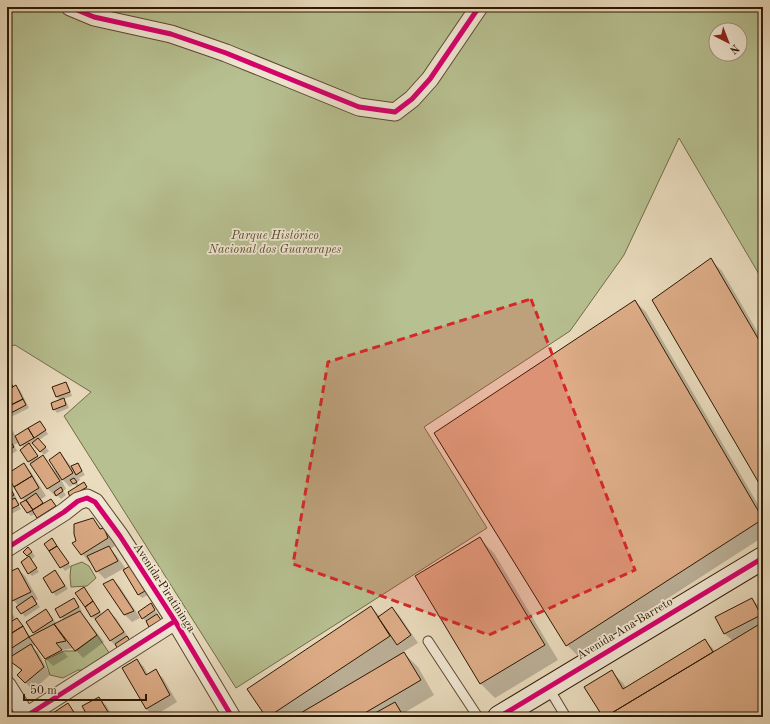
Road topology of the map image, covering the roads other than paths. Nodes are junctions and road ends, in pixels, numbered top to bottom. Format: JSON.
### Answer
{"nodes":[{"id":1,"x":70,"y":7,"type":"edge"},
{"id":2,"x":479,"y":7,"type":"edge"},
{"id":3,"x":7,"y":548,"type":"edge"},
{"id":4,"x":763,"y":558,"type":"edge"},
{"id":5,"x":175,"y":621,"type":"junction"},
{"id":6,"x":428,"y":641,"type":"dead end"},
{"id":7,"x":7,"y":685,"type":"edge"},
{"id":8,"x":548,"y":687,"type":"junction"},
{"id":9,"x":26,"y":717,"type":"edge"},
{"id":10,"x":232,"y":717,"type":"edge"},
{"id":11,"x":478,"y":717,"type":"edge"},
{"id":12,"x":498,"y":717,"type":"edge"},
{"id":13,"x":566,"y":717,"type":"edge"}],
"edges":[{"from":1,"to":2,"type":"street"},
{"from":3,"to":5,"type":"street","name":"Avenida Piratininga"},
{"from":4,"to":8,"type":"street","name":"Avenida Ana Barreto"},
{"from":5,"to":9,"type":"street"},
{"from":5,"to":10,"type":"street","name":"Avenida Piratininga"},
{"from":6,"to":11,"type":"lane"},
{"from":7,"to":9,"type":"street"},
{"from":8,"to":12,"type":"street","name":"Avenida Ana Barreto"},
{"from":8,"to":13,"type":"lane"}]}
